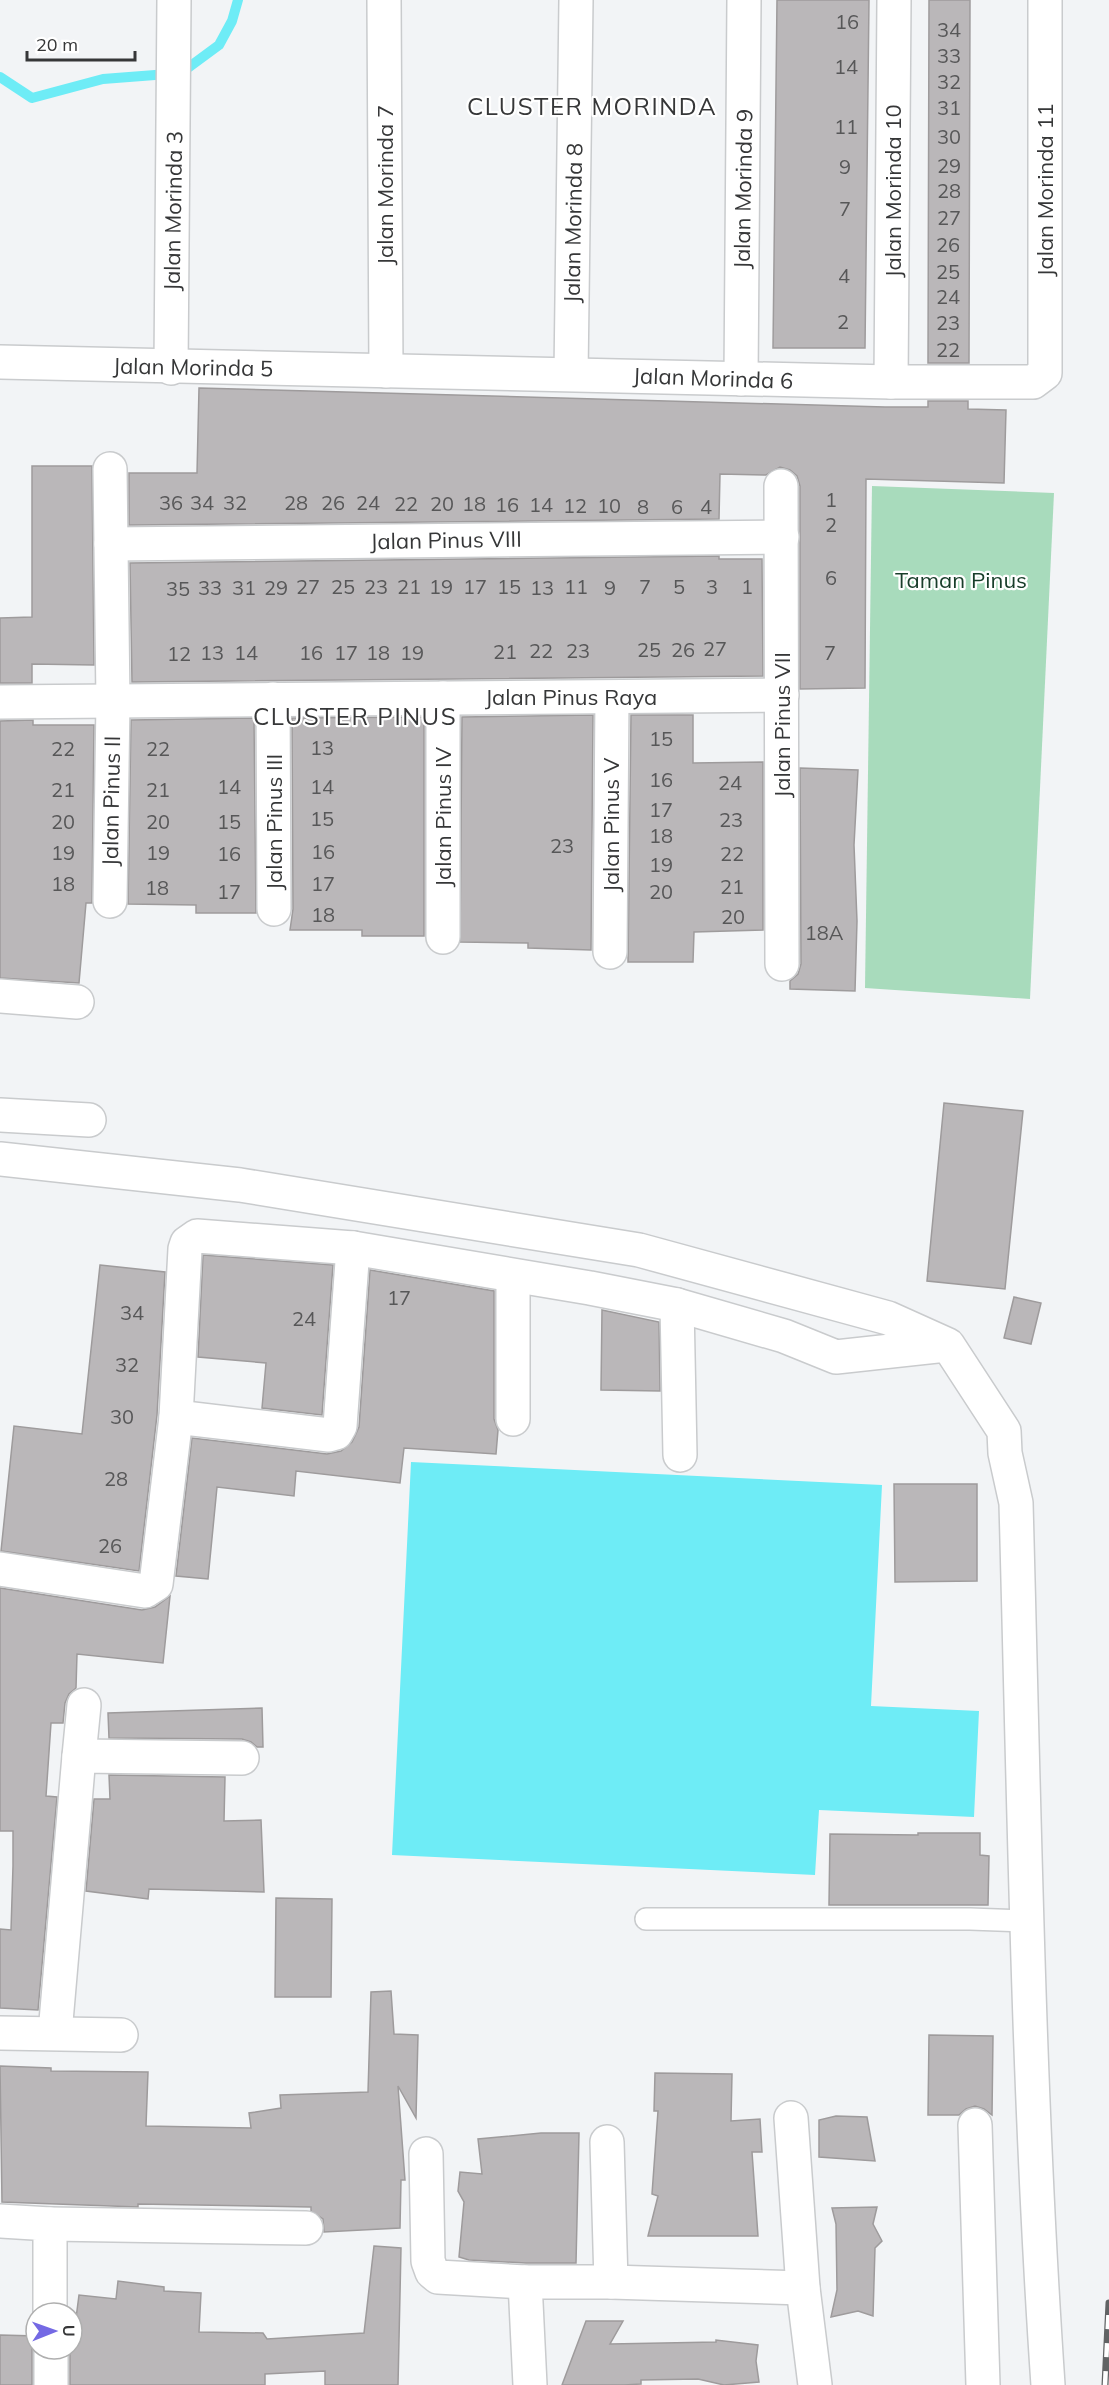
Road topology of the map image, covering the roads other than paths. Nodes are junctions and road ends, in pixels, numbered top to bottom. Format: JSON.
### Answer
{"nodes":[{"id":1,"x":174,"y":0,"type":"edge"},
{"id":2,"x":384,"y":0,"type":"edge"},
{"id":3,"x":576,"y":0,"type":"edge"},
{"id":4,"x":744,"y":0,"type":"edge"},
{"id":5,"x":894,"y":0,"type":"edge"},
{"id":6,"x":1046,"y":0,"type":"edge"},
{"id":7,"x":0,"y":362,"type":"edge"},
{"id":8,"x":171,"y":368,"type":"junction"},
{"id":9,"x":386,"y":370,"type":"junction"},
{"id":10,"x":571,"y":374,"type":"junction"},
{"id":11,"x":741,"y":379,"type":"junction"},
{"id":12,"x":1040,"y":379,"type":"joint"},
{"id":13,"x":891,"y":382,"type":"junction"},
{"id":14,"x":110,"y":469,"type":"dead end"},
{"id":15,"x":781,"y":486,"type":"dead end"},
{"id":16,"x":782,"y":537,"type":"junction"},
{"id":17,"x":111,"y":544,"type":"junction"},
{"id":18,"x":782,"y":695,"type":"junction"},
{"id":19,"x":443,"y":698,"type":"junction"},
{"id":20,"x":612,"y":698,"type":"junction"},
{"id":21,"x":273,"y":699,"type":"junction"},
{"id":22,"x":113,"y":701,"type":"junction"},
{"id":23,"x":0,"y":702,"type":"edge"},
{"id":24,"x":110,"y":901,"type":"dead end"},
{"id":25,"x":274,"y":909,"type":"dead end"},
{"id":26,"x":443,"y":937,"type":"dead end"},
{"id":27,"x":610,"y":952,"type":"dead end"},
{"id":28,"x":783,"y":964,"type":"dead end"},
{"id":29,"x":0,"y":996,"type":"edge"},
{"id":30,"x":77,"y":1002,"type":"dead end"},
{"id":31,"x":0,"y":1115,"type":"edge"},
{"id":32,"x":89,"y":1120,"type":"dead end"},
{"id":33,"x":0,"y":1159,"type":"edge"},
{"id":34,"x":353,"y":1248,"type":"junction"},
{"id":35,"x":513,"y":1276,"type":"junction"},
{"id":36,"x":677,"y":1305,"type":"junction"},
{"id":37,"x":948,"y":1345,"type":"junction"},
{"id":38,"x":176,"y":1417,"type":"junction"},
{"id":39,"x":513,"y":1419,"type":"dead end"},
{"id":40,"x":680,"y":1455,"type":"dead end"},
{"id":41,"x":0,"y":1569,"type":"edge"},
{"id":42,"x":84,"y":1705,"type":"dead end"},
{"id":43,"x":79,"y":1756,"type":"junction"},
{"id":44,"x":242,"y":1758,"type":"dead end"},
{"id":45,"x":646,"y":1919,"type":"dead end"},
{"id":46,"x":1027,"y":1921,"type":"junction"},
{"id":47,"x":0,"y":2033,"type":"edge"},
{"id":48,"x":55,"y":2033,"type":"junction"},
{"id":49,"x":121,"y":2035,"type":"dead end"},
{"id":50,"x":791,"y":2118,"type":"dead end"},
{"id":51,"x":975,"y":2125,"type":"dead end"},
{"id":52,"x":607,"y":2142,"type":"dead end"},
{"id":53,"x":426,"y":2154,"type":"dead end"},
{"id":54,"x":0,"y":2221,"type":"edge"},
{"id":55,"x":50,"y":2224,"type":"junction"},
{"id":56,"x":306,"y":2228,"type":"dead end"},
{"id":57,"x":525,"y":2282,"type":"junction"},
{"id":58,"x":611,"y":2282,"type":"junction"},
{"id":59,"x":803,"y":2288,"type":"junction"},
{"id":60,"x":50,"y":2301,"type":"edge"},
{"id":61,"x":51,"y":2361,"type":"edge"},
{"id":62,"x":51,"y":2385,"type":"edge"},
{"id":63,"x":530,"y":2385,"type":"edge"},
{"id":64,"x":815,"y":2385,"type":"edge"},
{"id":65,"x":983,"y":2385,"type":"edge"},
{"id":66,"x":1048,"y":2385,"type":"edge"}],
"edges":[{"from":1,"to":8,"type":"street","name":"Jalan Morinda 3"},
{"from":2,"to":9,"type":"street","name":"Jalan Morinda 7"},
{"from":3,"to":10,"type":"street","name":"Jalan Morinda 8"},
{"from":4,"to":11,"type":"street","name":"Jalan Morinda 9"},
{"from":5,"to":13,"type":"street","name":"Jalan Morinda 10"},
{"from":6,"to":12,"type":"street","name":"Jalan Morinda 11"},
{"from":7,"to":8,"type":"street","name":"Jalan Morinda 5"},
{"from":8,"to":9,"type":"street","name":"Jalan Morinda 5"},
{"from":9,"to":10,"type":"street","name":"Jalan Morinda 6"},
{"from":10,"to":11,"type":"street","name":"Jalan Morinda 6"},
{"from":11,"to":13,"type":"street","name":"Jalan Morinda 6"},
{"from":12,"to":13,"type":"street","name":"Jalan Morinda 6"},
{"from":14,"to":17,"type":"street"},
{"from":15,"to":16,"type":"street","name":"Jalan Pinus VII"},
{"from":16,"to":17,"type":"street","name":"Jalan Pinus VIII"},
{"from":16,"to":18,"type":"street","name":"Jalan Pinus VII"},
{"from":17,"to":22,"type":"street"},
{"from":18,"to":20,"type":"street","name":"Jalan Pinus Raya"},
{"from":18,"to":28,"type":"street","name":"Jalan Pinus VII"},
{"from":19,"to":20,"type":"street","name":"Jalan Pinus Raya"},
{"from":19,"to":21,"type":"street","name":"Jalan Pinus Raya"},
{"from":19,"to":26,"type":"street","name":"Jalan Pinus IV"},
{"from":20,"to":27,"type":"street","name":"Jalan Pinus V"},
{"from":21,"to":22,"type":"street","name":"Jalan Pinus Raya"},
{"from":21,"to":25,"type":"street","name":"Jalan Pinus III"},
{"from":22,"to":23,"type":"street","name":"Jalan Pinus Raya"},
{"from":22,"to":24,"type":"street","name":"Jalan Pinus II"},
{"from":29,"to":30,"type":"street"},
{"from":31,"to":32,"type":"street"},
{"from":33,"to":37,"type":"street"},
{"from":34,"to":35,"type":"street"},
{"from":34,"to":38,"type":"street"},
{"from":34,"to":38,"type":"street"},
{"from":35,"to":36,"type":"street"},
{"from":35,"to":39,"type":"street"},
{"from":36,"to":37,"type":"street"},
{"from":36,"to":40,"type":"street"},
{"from":37,"to":46,"type":"street"},
{"from":38,"to":41,"type":"street"},
{"from":42,"to":43,"type":"street"},
{"from":43,"to":44,"type":"street"},
{"from":43,"to":48,"type":"street"},
{"from":45,"to":46,"type":"lane"},
{"from":46,"to":66,"type":"street"},
{"from":47,"to":48,"type":"street"},
{"from":48,"to":49,"type":"street"},
{"from":50,"to":59,"type":"street"},
{"from":51,"to":65,"type":"street"},
{"from":52,"to":58,"type":"street"},
{"from":53,"to":57,"type":"street"},
{"from":54,"to":55,"type":"street"},
{"from":55,"to":56,"type":"street"},
{"from":55,"to":60,"type":"street"},
{"from":57,"to":58,"type":"street"},
{"from":57,"to":63,"type":"street"},
{"from":58,"to":59,"type":"street"},
{"from":59,"to":64,"type":"street"},
{"from":61,"to":62,"type":"street"}]}
